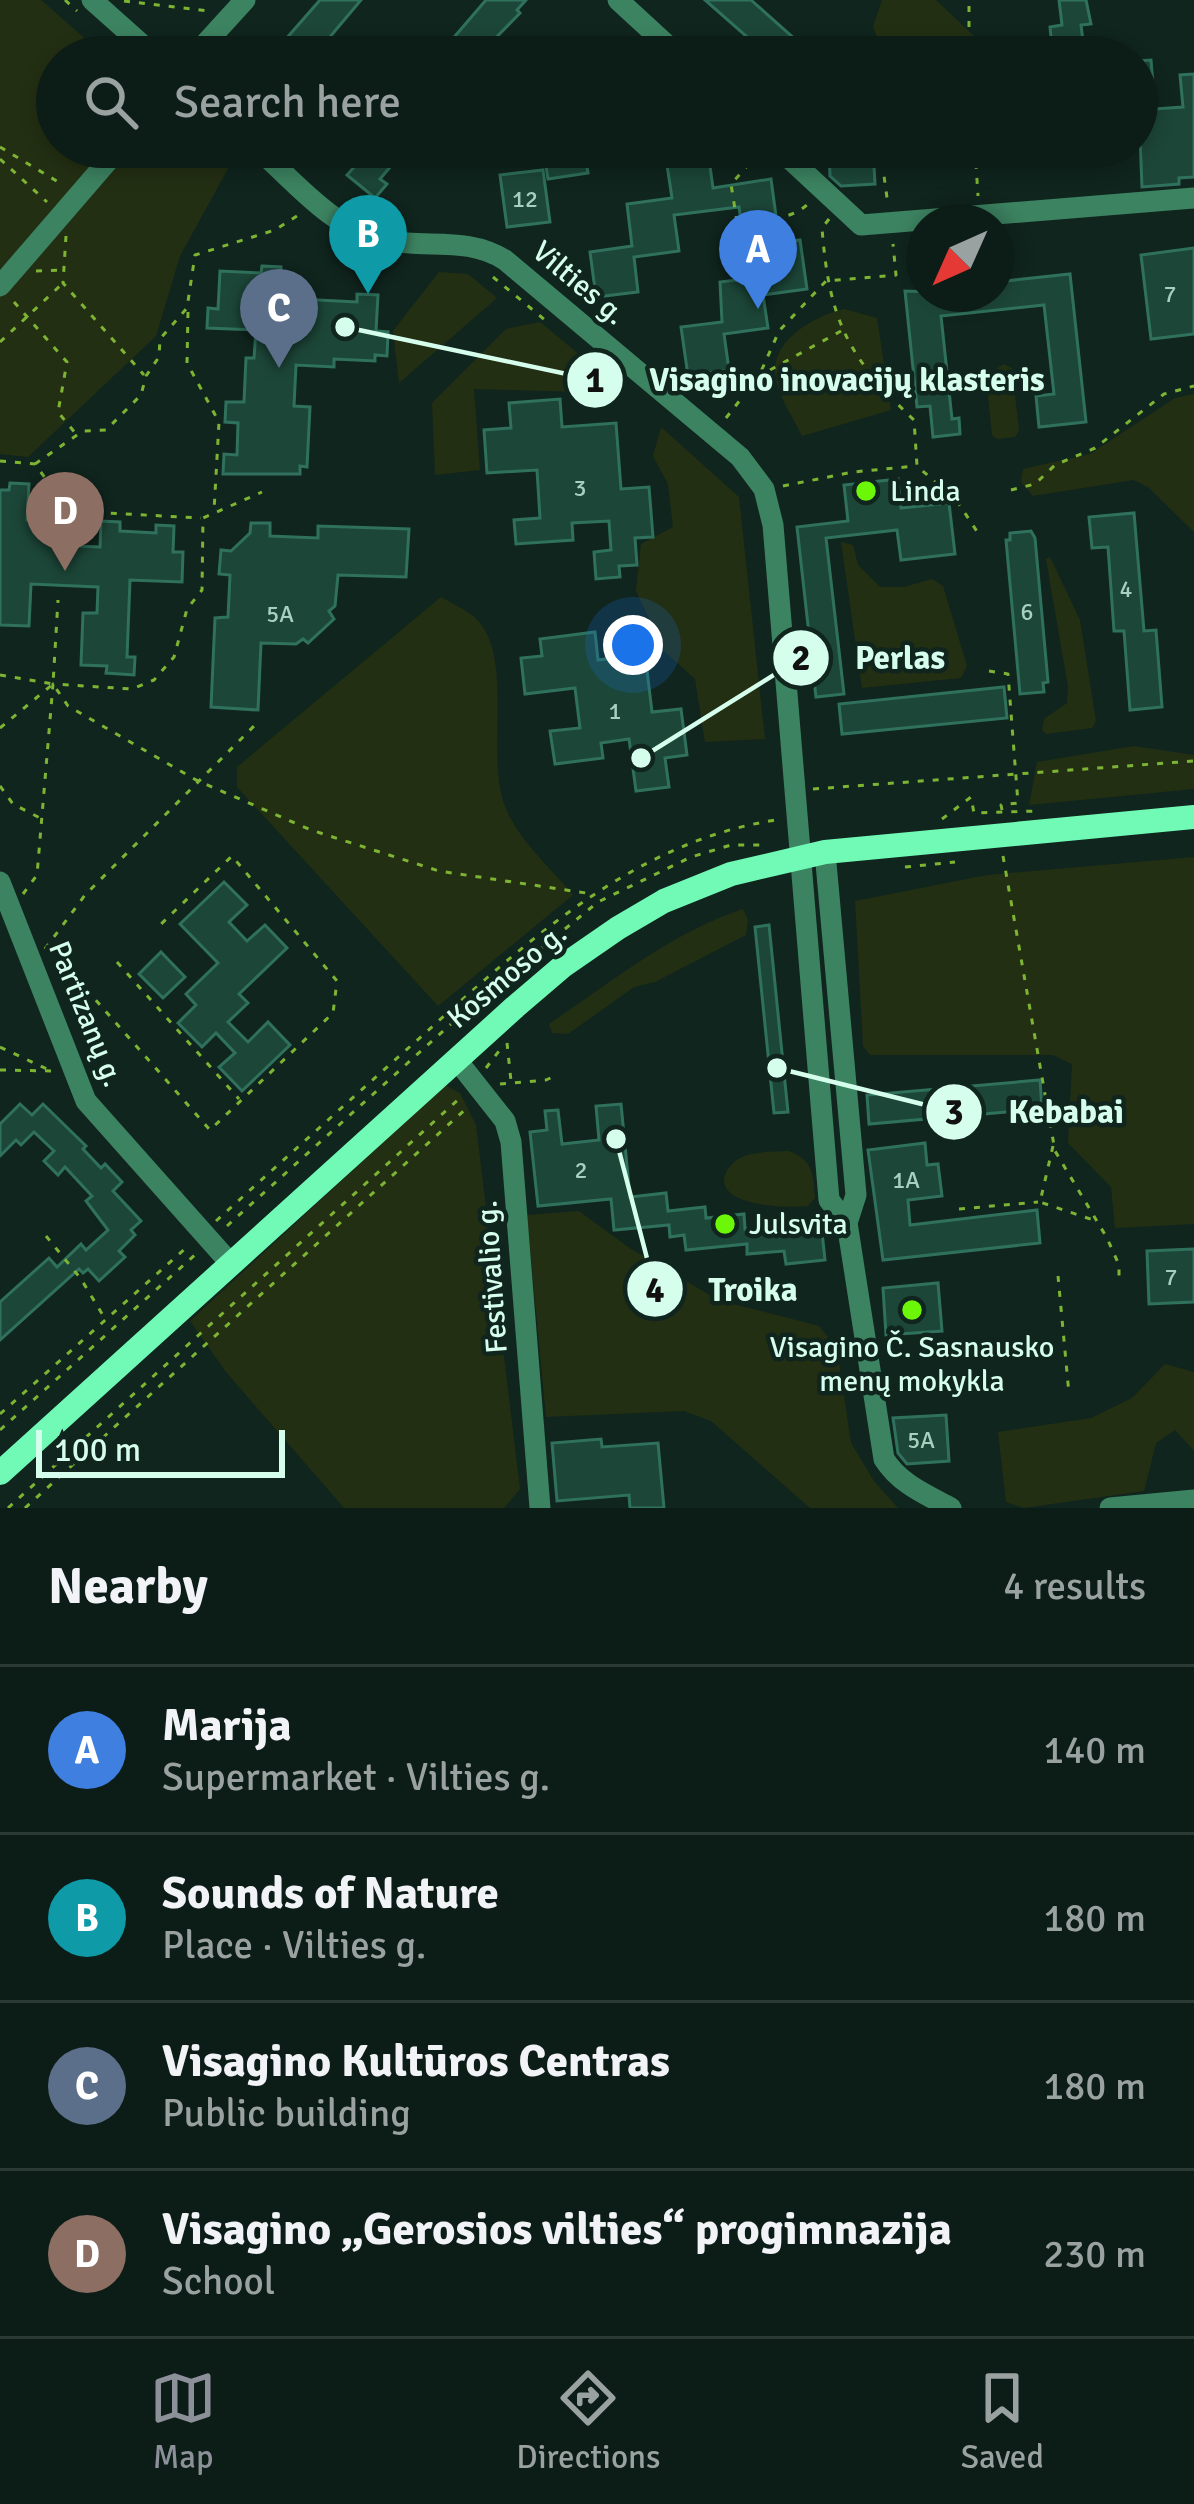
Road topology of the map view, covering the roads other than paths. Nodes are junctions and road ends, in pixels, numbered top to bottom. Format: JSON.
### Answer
{"nodes":[{"id":1,"x":92,"y":0,"type":"edge"},
{"id":2,"x":245,"y":0,"type":"edge"},
{"id":3,"x":618,"y":0,"type":"edge"},
{"id":4,"x":132,"y":36,"type":"edge"},
{"id":5,"x":212,"y":36,"type":"edge"},
{"id":6,"x":657,"y":36,"type":"edge"},
{"id":7,"x":102,"y":168,"type":"edge"},
{"id":8,"x":279,"y":168,"type":"edge"},
{"id":9,"x":800,"y":168,"type":"edge"},
{"id":10,"x":1194,"y":198,"type":"edge"},
{"id":11,"x":7,"y":294,"type":"edge"},
{"id":12,"x":1194,"y":817,"type":"edge"},
{"id":13,"x":797,"y":853,"type":"junction"},
{"id":14,"x":0,"y":882,"type":"edge"},
{"id":15,"x":456,"y":1059,"type":"junction"},
{"id":16,"x":231,"y":1264,"type":"junction"},
{"id":17,"x":0,"y":1473,"type":"edge"},
{"id":18,"x":1194,"y":1500,"type":"edge"},
{"id":19,"x":540,"y":1508,"type":"edge"},
{"id":20,"x":951,"y":1508,"type":"edge"},
{"id":21,"x":1110,"y":1508,"type":"edge"}],
"edges":[{"from":1,"to":4,"type":"street"},
{"from":2,"to":5,"type":"street"},
{"from":3,"to":6,"type":"street"},
{"from":7,"to":11,"type":"street"},
{"from":8,"to":13,"type":"street","name":"Vilties g."},
{"from":9,"to":10,"type":"street"},
{"from":12,"to":13,"type":"main road","name":"Kosmoso g."},
{"from":13,"to":15,"type":"main road","name":"Kosmoso g."},
{"from":13,"to":20,"type":"street"},
{"from":14,"to":16,"type":"street","name":"Partizanų g."},
{"from":15,"to":16,"type":"main road","name":"Kosmoso g."},
{"from":15,"to":19,"type":"street","name":"Festivalio g."},
{"from":16,"to":17,"type":"main road","name":"Kosmoso g."},
{"from":18,"to":21,"type":"street"}]}
